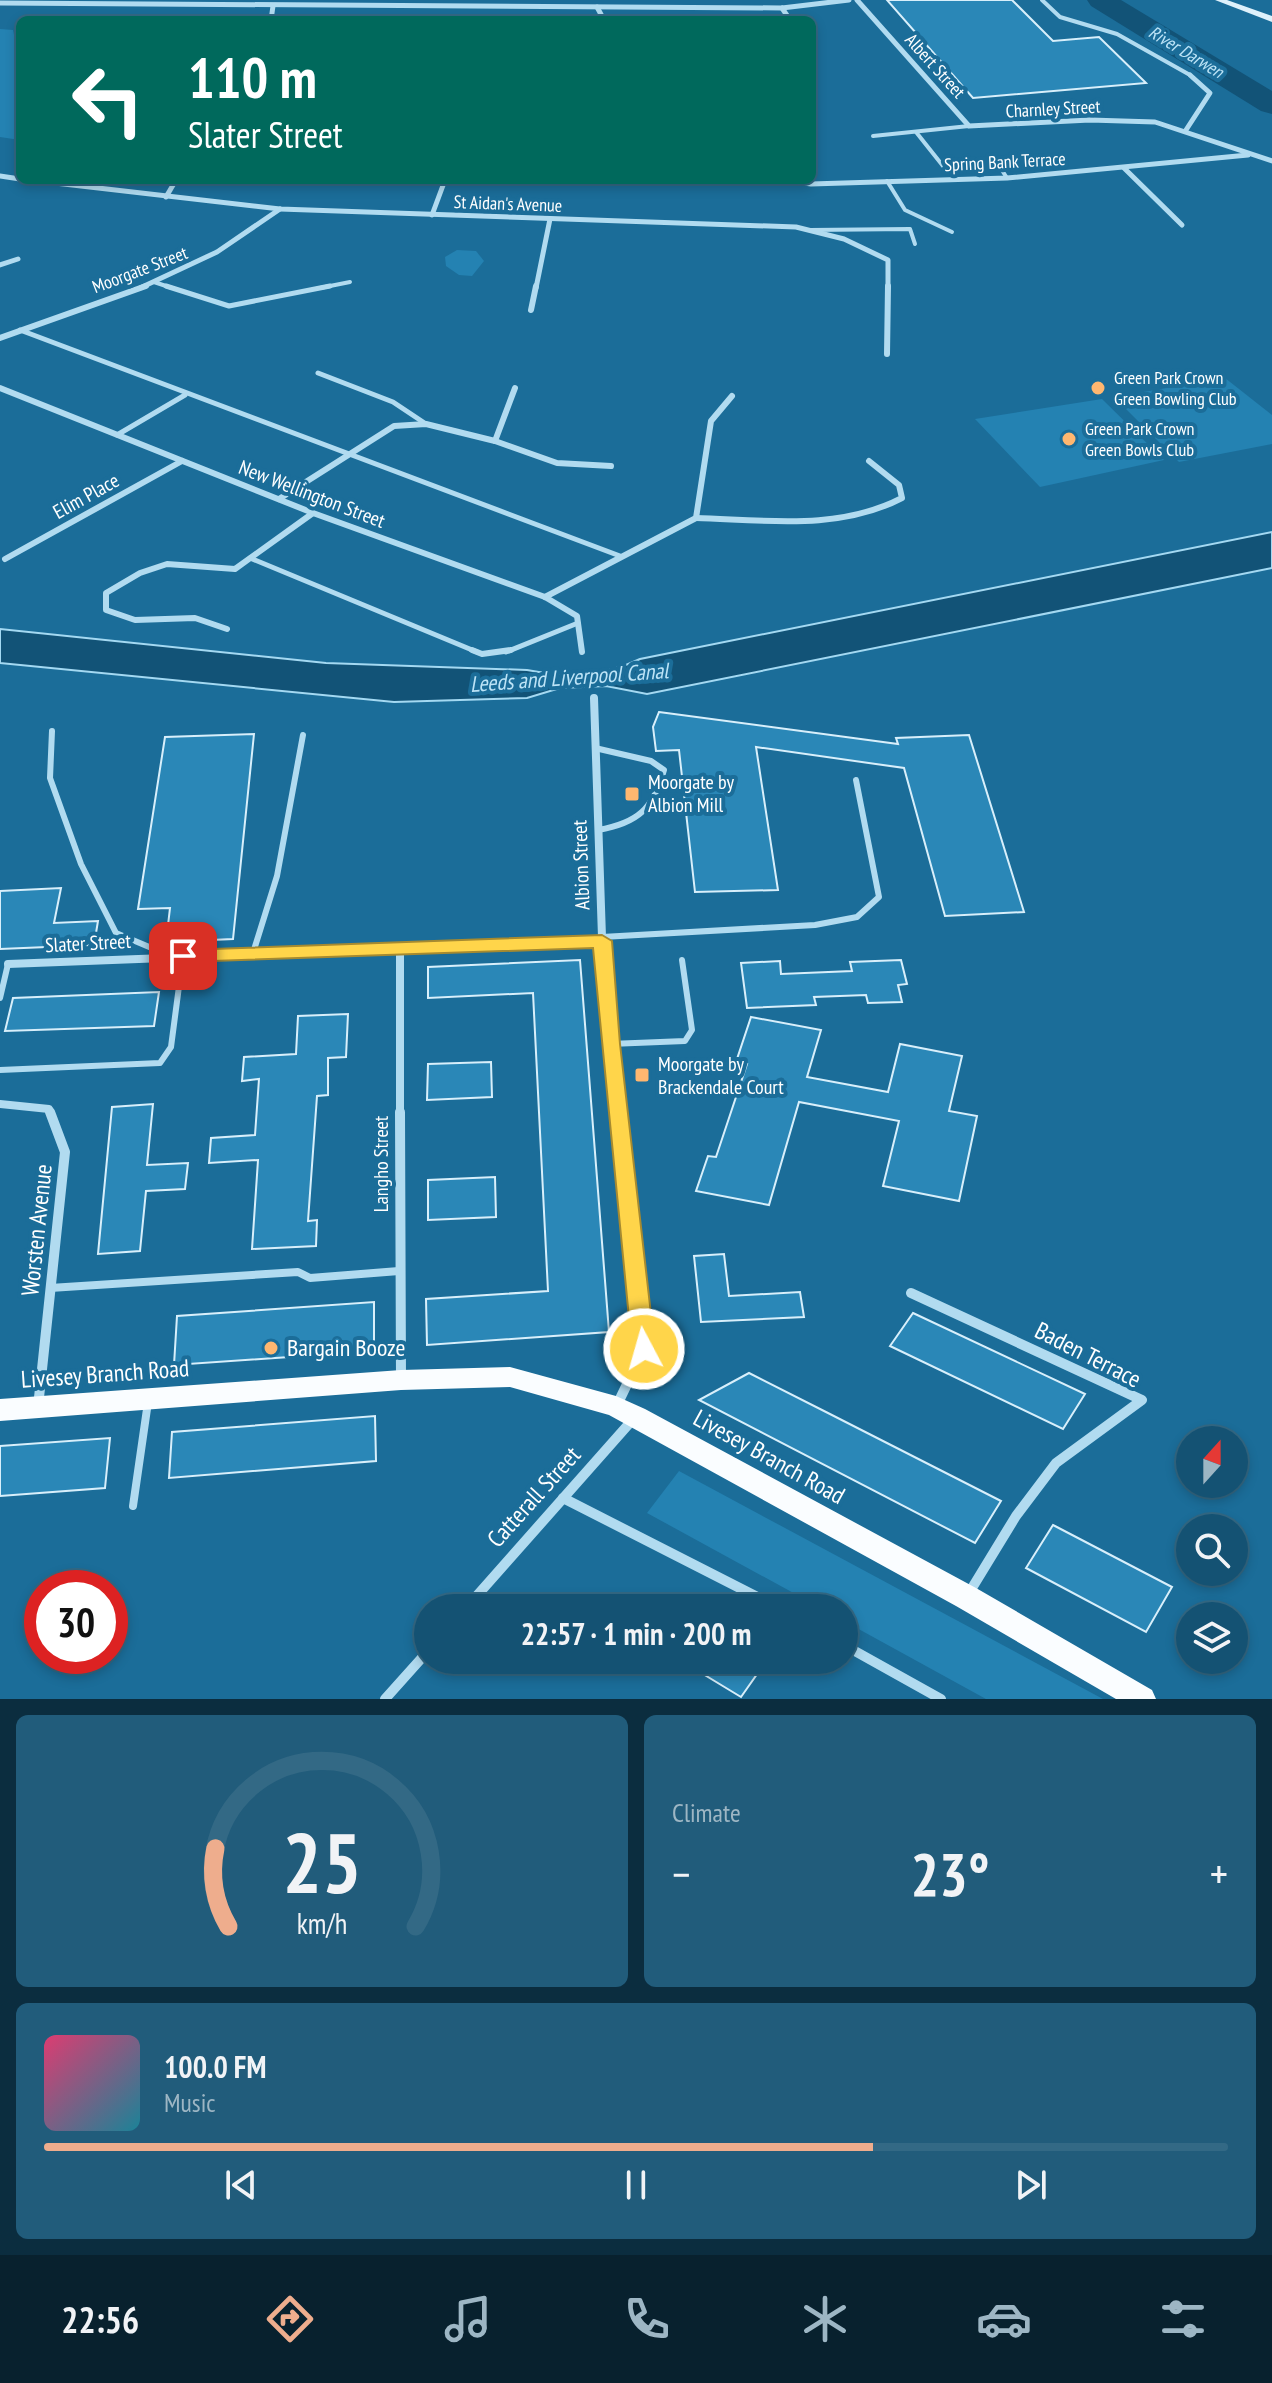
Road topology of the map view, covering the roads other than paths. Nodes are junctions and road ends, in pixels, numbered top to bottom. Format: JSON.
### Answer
{"nodes":[{"id":1,"x":849,"y":0,"type":"edge"},
{"id":2,"x":857,"y":0,"type":"edge"},
{"id":3,"x":1042,"y":0,"type":"edge"},
{"id":4,"x":1219,"y":0,"type":"edge"},
{"id":5,"x":0,"y":3,"type":"edge"},
{"id":6,"x":273,"y":6,"type":"junction"},
{"id":7,"x":390,"y":7,"type":"junction"},
{"id":8,"x":505,"y":7,"type":"junction"},
{"id":9,"x":597,"y":7,"type":"junction"},
{"id":10,"x":782,"y":8,"type":"junction"},
{"id":11,"x":272,"y":16,"type":"edge"},
{"id":12,"x":389,"y":16,"type":"edge"},
{"id":13,"x":504,"y":16,"type":"edge"},
{"id":14,"x":602,"y":16,"type":"edge"},
{"id":15,"x":787,"y":16,"type":"edge"},
{"id":16,"x":1272,"y":19,"type":"edge"},
{"id":17,"x":1190,"y":75,"type":"joint"},
{"id":18,"x":969,"y":126,"type":"junction"},
{"id":19,"x":1186,"y":130,"type":"junction"},
{"id":20,"x":916,"y":132,"type":"junction"},
{"id":21,"x":873,"y":136,"type":"dead end"},
{"id":22,"x":992,"y":155,"type":"dead end"},
{"id":23,"x":1253,"y":155,"type":"junction"},
{"id":24,"x":1272,"y":161,"type":"edge"},
{"id":25,"x":943,"y":166,"type":"dead end"},
{"id":26,"x":1124,"y":168,"type":"junction"},
{"id":27,"x":1007,"y":178,"type":"junction"},
{"id":28,"x":887,"y":181,"type":"junction"},
{"id":29,"x":61,"y":184,"type":"edge"},
{"id":30,"x":174,"y":184,"type":"edge"},
{"id":31,"x":444,"y":184,"type":"edge"},
{"id":32,"x":816,"y":184,"type":"edge"},
{"id":33,"x":166,"y":197,"type":"junction"},
{"id":34,"x":280,"y":209,"type":"junction"},
{"id":35,"x":432,"y":215,"type":"junction"},
{"id":36,"x":550,"y":219,"type":"junction"},
{"id":37,"x":1182,"y":225,"type":"dead end"},
{"id":38,"x":810,"y":230,"type":"junction"},
{"id":39,"x":952,"y":232,"type":"dead end"},
{"id":40,"x":915,"y":244,"type":"dead end"},
{"id":41,"x":18,"y":259,"type":"dead end"},
{"id":42,"x":0,"y":265,"type":"edge"},
{"id":43,"x":154,"y":282,"type":"junction"},
{"id":44,"x":350,"y":282,"type":"dead end"},
{"id":45,"x":531,"y":310,"type":"dead end"},
{"id":46,"x":20,"y":330,"type":"junction"},
{"id":47,"x":0,"y":338,"type":"edge"},
{"id":48,"x":887,"y":354,"type":"dead end"},
{"id":49,"x":318,"y":373,"type":"dead end"},
{"id":50,"x":0,"y":388,"type":"edge"},
{"id":51,"x":515,"y":388,"type":"dead end"},
{"id":52,"x":185,"y":395,"type":"junction"},
{"id":53,"x":732,"y":396,"type":"dead end"},
{"id":54,"x":426,"y":424,"type":"junction"},
{"id":55,"x":117,"y":435,"type":"junction"},
{"id":56,"x":495,"y":441,"type":"junction"},
{"id":57,"x":348,"y":455,"type":"junction"},
{"id":58,"x":182,"y":461,"type":"junction"},
{"id":59,"x":869,"y":461,"type":"dead end"},
{"id":60,"x":611,"y":466,"type":"dead end"},
{"id":61,"x":279,"y":499,"type":"junction"},
{"id":62,"x":313,"y":513,"type":"junction"},
{"id":63,"x":696,"y":518,"type":"junction"},
{"id":64,"x":620,"y":556,"type":"junction"},
{"id":65,"x":250,"y":558,"type":"junction"},
{"id":66,"x":5,"y":559,"type":"dead end"},
{"id":67,"x":545,"y":597,"type":"junction"},
{"id":68,"x":578,"y":623,"type":"junction"},
{"id":69,"x":227,"y":629,"type":"dead end"},
{"id":70,"x":582,"y":652,"type":"dead end"},
{"id":71,"x":594,"y":698,"type":"dead end"},
{"id":72,"x":52,"y":731,"type":"dead end"},
{"id":73,"x":303,"y":735,"type":"dead end"},
{"id":74,"x":595,"y":748,"type":"junction"},
{"id":75,"x":856,"y":780,"type":"dead end"},
{"id":76,"x":598,"y":830,"type":"junction"},
{"id":77,"x":602,"y":939,"type":"junction"},
{"id":78,"x":400,"y":948,"type":"junction"},
{"id":79,"x":253,"y":953,"type":"junction"},
{"id":80,"x":183,"y":956,"type":"junction"},
{"id":81,"x":173,"y":957,"type":"junction"},
{"id":82,"x":682,"y":960,"type":"dead end"},
{"id":83,"x":8,"y":964,"type":"joint"},
{"id":84,"x":0,"y":998,"type":"edge"},
{"id":85,"x":610,"y":1044,"type":"junction"},
{"id":86,"x":0,"y":1070,"type":"edge"},
{"id":87,"x":0,"y":1104,"type":"edge"},
{"id":88,"x":399,"y":1271,"type":"junction"},
{"id":89,"x":50,"y":1288,"type":"junction"},
{"id":90,"x":911,"y":1293,"type":"dead end"},
{"id":91,"x":401,"y":1380,"type":"junction"},
{"id":92,"x":148,"y":1398,"type":"junction"},
{"id":93,"x":38,"y":1408,"type":"junction"},
{"id":94,"x":0,"y":1410,"type":"edge"},
{"id":95,"x":626,"y":1411,"type":"junction"},
{"id":96,"x":563,"y":1498,"type":"junction"},
{"id":97,"x":133,"y":1506,"type":"dead end"},
{"id":98,"x":478,"y":1594,"type":"edge"},
{"id":99,"x":752,"y":1594,"type":"edge"},
{"id":100,"x":966,"y":1597,"type":"junction"},
{"id":101,"x":858,"y":1653,"type":"edge"},
{"id":102,"x":414,"y":1667,"type":"edge"},
{"id":103,"x":385,"y":1699,"type":"edge"},
{"id":104,"x":941,"y":1699,"type":"edge"},
{"id":105,"x":1142,"y":1699,"type":"edge"}],
"edges":[{"from":1,"to":10,"type":"street"},
{"from":2,"to":18,"type":"street","name":"Albert Street"},
{"from":3,"to":17,"type":"lane"},
{"from":4,"to":16,"type":"main road"},
{"from":5,"to":6,"type":"street"},
{"from":6,"to":7,"type":"street"},
{"from":6,"to":11,"type":"street"},
{"from":7,"to":8,"type":"street"},
{"from":7,"to":12,"type":"street"},
{"from":8,"to":9,"type":"street"},
{"from":8,"to":13,"type":"street"},
{"from":9,"to":10,"type":"street"},
{"from":9,"to":14,"type":"street"},
{"from":10,"to":15,"type":"street"},
{"from":17,"to":19,"type":"street"},
{"from":18,"to":19,"type":"street","name":"Charnley Street"},
{"from":18,"to":20,"type":"lane"},
{"from":19,"to":23,"type":"street","name":"Charnley Street"},
{"from":20,"to":21,"type":"lane"},
{"from":20,"to":25,"type":"lane"},
{"from":22,"to":27,"type":"lane"},
{"from":23,"to":24,"type":"street","name":"Charnley Street"},
{"from":23,"to":26,"type":"street","name":"Spring Bank Terrace"},
{"from":26,"to":27,"type":"street","name":"Spring Bank Terrace"},
{"from":26,"to":37,"type":"street"},
{"from":27,"to":28,"type":"street","name":"Spring Bank Terrace"},
{"from":28,"to":32,"type":"street","name":"Spring Bank Terrace"},
{"from":28,"to":39,"type":"lane"},
{"from":29,"to":33,"type":"street","name":"St Aidan's Avenue"},
{"from":30,"to":33,"type":"street"},
{"from":31,"to":35,"type":"street"},
{"from":33,"to":34,"type":"street","name":"St Aidan's Avenue"},
{"from":34,"to":35,"type":"street","name":"St Aidan's Avenue"},
{"from":34,"to":43,"type":"street","name":"Moorgate Street"},
{"from":35,"to":36,"type":"street","name":"St Aidan's Avenue"},
{"from":36,"to":38,"type":"street","name":"St Aidan's Avenue"},
{"from":36,"to":45,"type":"street"},
{"from":38,"to":40,"type":"lane"},
{"from":38,"to":48,"type":"street","name":"St Aidan's Avenue"},
{"from":41,"to":42,"type":"street"},
{"from":43,"to":44,"type":"lane"},
{"from":43,"to":46,"type":"street","name":"Moorgate Street"},
{"from":46,"to":47,"type":"street","name":"Moorgate Street"},
{"from":46,"to":52,"type":"lane"},
{"from":49,"to":54,"type":"lane"},
{"from":50,"to":55,"type":"street","name":"New Wellington Street"},
{"from":51,"to":56,"type":"street"},
{"from":52,"to":55,"type":"lane"},
{"from":52,"to":57,"type":"lane"},
{"from":53,"to":63,"type":"street"},
{"from":54,"to":56,"type":"street"},
{"from":54,"to":57,"type":"street"},
{"from":55,"to":58,"type":"street","name":"New Wellington Street"},
{"from":56,"to":60,"type":"street"},
{"from":57,"to":61,"type":"street"},
{"from":57,"to":64,"type":"lane"},
{"from":58,"to":61,"type":"street","name":"New Wellington Street"},
{"from":58,"to":66,"type":"street","name":"Elim Place"},
{"from":59,"to":63,"type":"street"},
{"from":61,"to":62,"type":"street","name":"New Wellington Street"},
{"from":62,"to":65,"type":"street"},
{"from":62,"to":67,"type":"street","name":"New Wellington Street"},
{"from":63,"to":64,"type":"street"},
{"from":64,"to":67,"type":"street"},
{"from":65,"to":68,"type":"lane"},
{"from":65,"to":69,"type":"street"},
{"from":67,"to":68,"type":"street","name":"New Wellington Street"},
{"from":68,"to":70,"type":"street"},
{"from":71,"to":74,"type":"street","name":"Albion Street"},
{"from":72,"to":81,"type":"lane"},
{"from":73,"to":79,"type":"lane"},
{"from":74,"to":76,"type":"street","name":"Albion Street"},
{"from":74,"to":76,"type":"lane"},
{"from":75,"to":77,"type":"lane"},
{"from":76,"to":77,"type":"street","name":"Albion Street"},
{"from":77,"to":78,"type":"street","name":"Slater Street"},
{"from":77,"to":85,"type":"street","name":"Albion Street"},
{"from":78,"to":79,"type":"street","name":"Slater Street"},
{"from":78,"to":88,"type":"street","name":"Langho Street"},
{"from":79,"to":80,"type":"street","name":"Slater Street"},
{"from":80,"to":81,"type":"street","name":"Slater Street"},
{"from":80,"to":86,"type":"lane"},
{"from":81,"to":83,"type":"street","name":"Slater Street"},
{"from":82,"to":85,"type":"lane"},
{"from":83,"to":84,"type":"lane"},
{"from":85,"to":95,"type":"street","name":"Albion Street"},
{"from":87,"to":89,"type":"street","name":"Worsten Avenue"},
{"from":88,"to":89,"type":"lane"},
{"from":88,"to":91,"type":"street","name":"Langho Street"},
{"from":89,"to":93,"type":"street","name":"Worsten Avenue"},
{"from":90,"to":100,"type":"street","name":"Baden Terrace"},
{"from":91,"to":92,"type":"main road","name":"Livesey Branch Road"},
{"from":91,"to":95,"type":"main road","name":"Livesey Branch Road"},
{"from":92,"to":93,"type":"main road","name":"Livesey Branch Road"},
{"from":92,"to":97,"type":"lane"},
{"from":93,"to":94,"type":"main road","name":"Livesey Branch Road"},
{"from":95,"to":96,"type":"street","name":"Catterall Street"},
{"from":95,"to":100,"type":"main road","name":"Livesey Branch Road"},
{"from":96,"to":98,"type":"street","name":"Catterall Street"},
{"from":96,"to":99,"type":"street"},
{"from":100,"to":105,"type":"main road","name":"Livesey Branch Road"},
{"from":101,"to":104,"type":"street"},
{"from":102,"to":103,"type":"street"}]}
